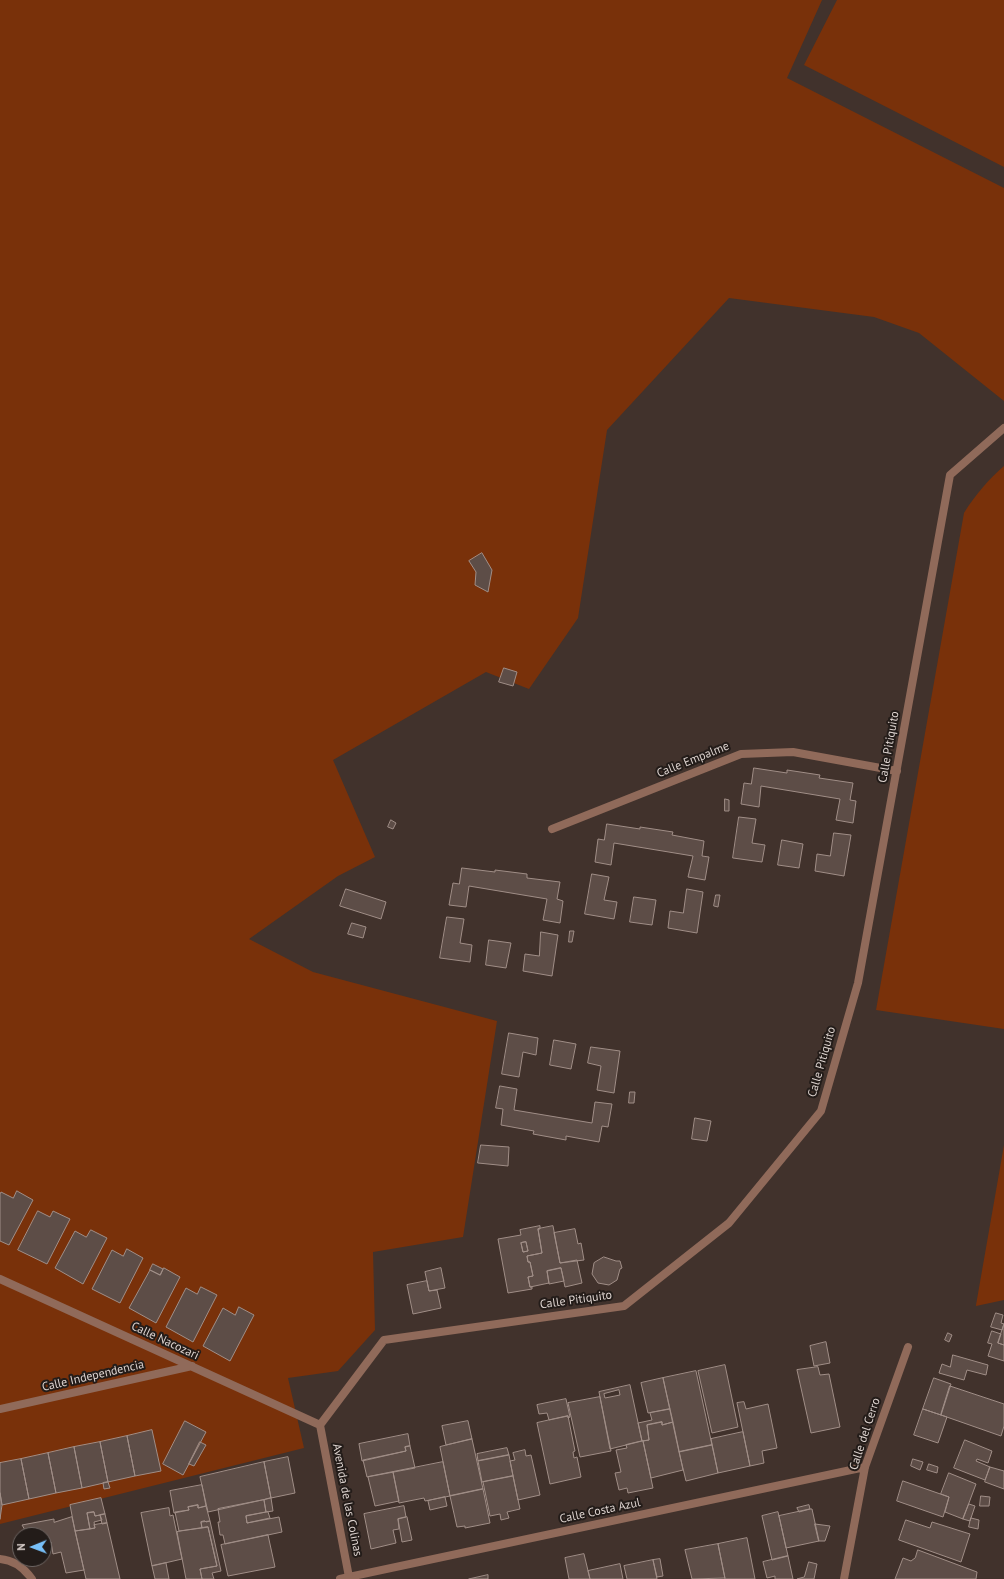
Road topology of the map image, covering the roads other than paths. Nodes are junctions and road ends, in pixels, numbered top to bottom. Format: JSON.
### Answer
{"nodes":[{"id":1,"x":1004,"y":428,"type":"edge"},
{"id":2,"x":897,"y":771,"type":"junction"},
{"id":3,"x":552,"y":829,"type":"dead end"},
{"id":4,"x":0,"y":1279,"type":"edge"},
{"id":5,"x":908,"y":1346,"type":"dead end"},
{"id":6,"x":192,"y":1366,"type":"junction"},
{"id":7,"x":0,"y":1409,"type":"edge"},
{"id":8,"x":320,"y":1425,"type":"junction"},
{"id":9,"x":865,"y":1467,"type":"junction"},
{"id":10,"x":0,"y":1559,"type":"edge"},
{"id":11,"x":349,"y":1578,"type":"edge"},
{"id":12,"x":32,"y":1579,"type":"edge"},
{"id":13,"x":340,"y":1579,"type":"edge"},
{"id":14,"x":844,"y":1579,"type":"edge"}],
"edges":[{"from":1,"to":2,"type":"street","name":"Calle Pitiquito"},
{"from":2,"to":3,"type":"street","name":"Calle Empalme"},
{"from":2,"to":8,"type":"street","name":"Calle Pitiquito"},
{"from":4,"to":6,"type":"street","name":"Calle Nacozari"},
{"from":5,"to":9,"type":"street","name":"Calle del Cerro"},
{"from":6,"to":7,"type":"street","name":"Calle Independencia"},
{"from":6,"to":8,"type":"street","name":"Calle Nacozari"},
{"from":8,"to":11,"type":"street","name":"Avenida de las Colinas"},
{"from":9,"to":11,"type":"street","name":"Calle Costa Azul"},
{"from":9,"to":14,"type":"street","name":"Calle del Cerro"},
{"from":10,"to":12,"type":"street"},
{"from":11,"to":13,"type":"street","name":"Calle Costa Azul"}]}
